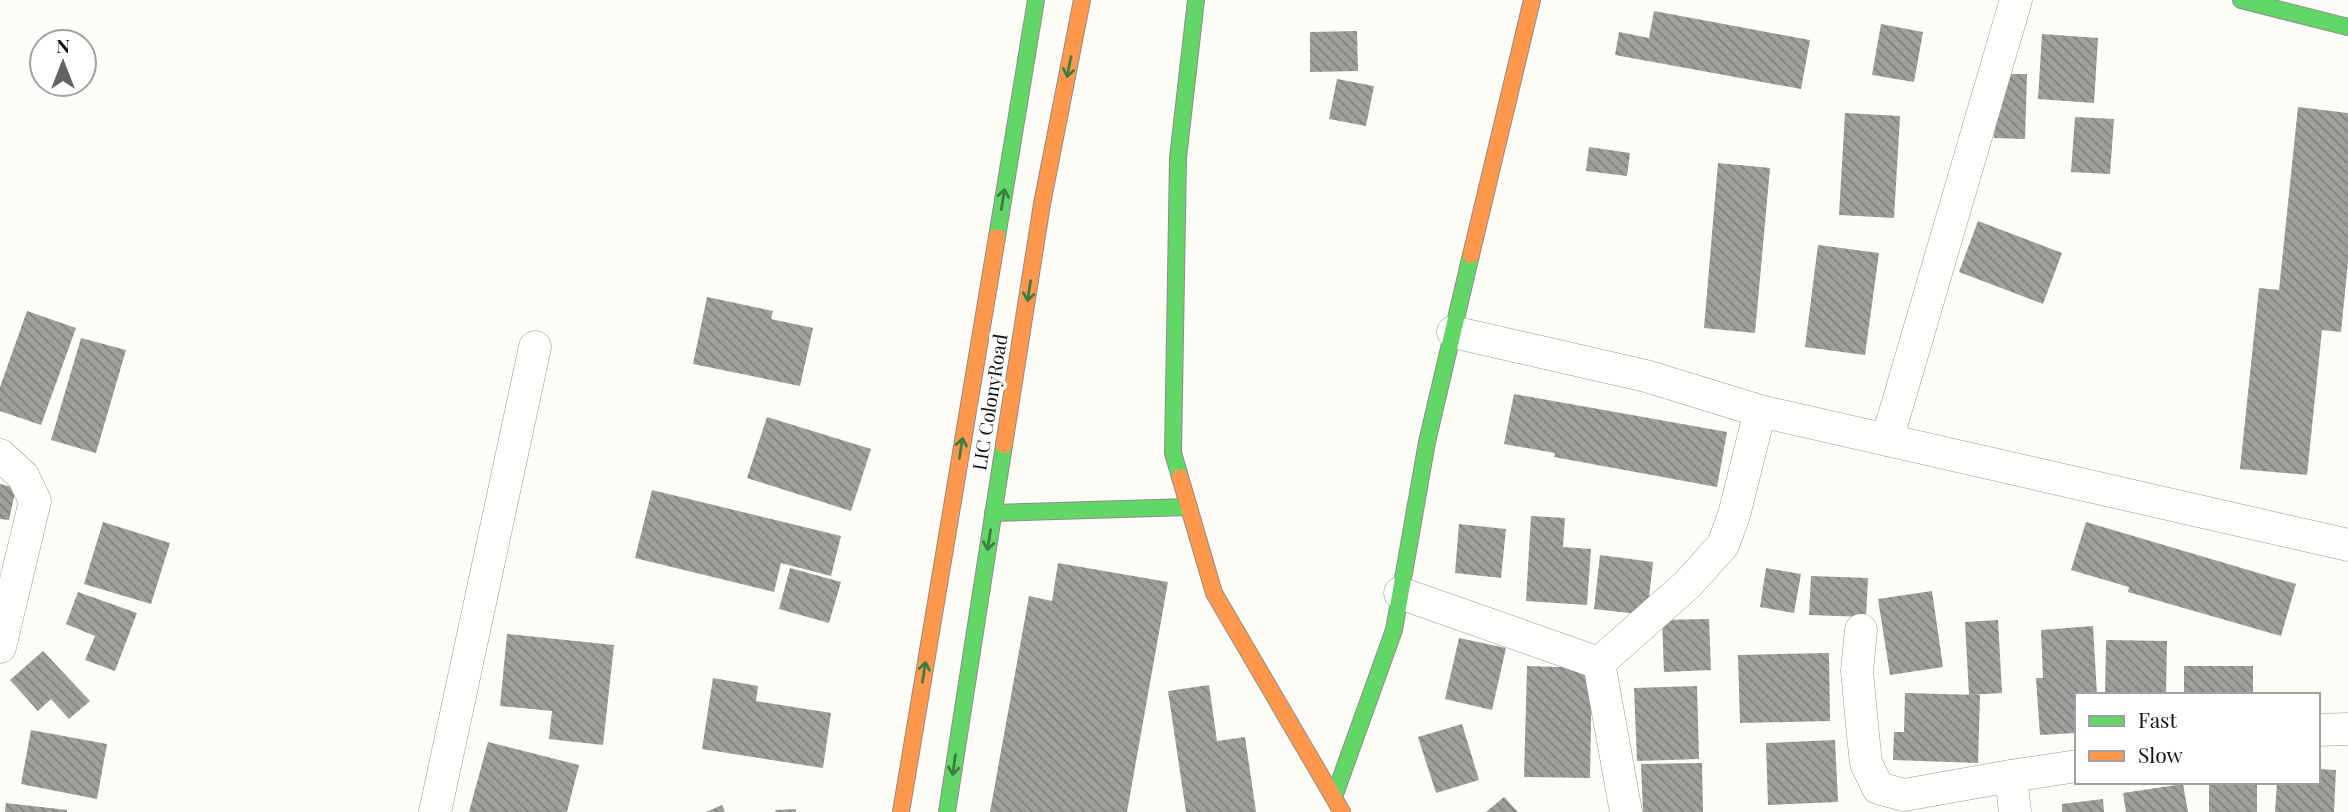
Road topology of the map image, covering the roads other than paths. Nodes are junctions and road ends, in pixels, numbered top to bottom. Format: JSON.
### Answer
{"nodes":[{"id":1,"x":1035,"y":0,"type":"edge"},
{"id":2,"x":1082,"y":0,"type":"edge"},
{"id":3,"x":1196,"y":0,"type":"edge"},
{"id":4,"x":1532,"y":0,"type":"edge"},
{"id":5,"x":2016,"y":0,"type":"edge"},
{"id":6,"x":2241,"y":0,"type":"edge"},
{"id":7,"x":2348,"y":27,"type":"edge"},
{"id":8,"x":1453,"y":332,"type":"junction"},
{"id":9,"x":535,"y":348,"type":"dead end"},
{"id":10,"x":1760,"y":411,"type":"junction"},
{"id":11,"x":1887,"y":440,"type":"junction"},
{"id":12,"x":0,"y":456,"type":"edge"},
{"id":13,"x":1189,"y":507,"type":"junction"},
{"id":14,"x":993,"y":513,"type":"junction"},
{"id":15,"x":2348,"y":545,"type":"edge"},
{"id":16,"x":1400,"y":593,"type":"junction"},
{"id":17,"x":1861,"y":630,"type":"dead end"},
{"id":18,"x":0,"y":648,"type":"edge"},
{"id":19,"x":1599,"y":663,"type":"junction"},
{"id":20,"x":2348,"y":729,"type":"edge"},
{"id":21,"x":2320,"y":730,"type":"edge"},
{"id":22,"x":2075,"y":766,"type":"edge"},
{"id":23,"x":2011,"y":776,"type":"junction"},
{"id":24,"x":1335,"y":807,"type":"edge"},
{"id":25,"x":435,"y":812,"type":"edge"},
{"id":26,"x":901,"y":812,"type":"edge"},
{"id":27,"x":947,"y":812,"type":"edge"},
{"id":28,"x":1626,"y":812,"type":"edge"},
{"id":29,"x":2015,"y":812,"type":"edge"}],
"edges":[{"from":26,"to":1,"type":"street","name":"LIC ColonyRoad","one_way":true},
{"from":2,"to":14,"type":"street","name":"LIC ColonyRoad","one_way":true},
{"from":3,"to":13,"type":"street"},
{"from":4,"to":8,"type":"street"},
{"from":5,"to":11,"type":"street"},
{"from":6,"to":7,"type":"street"},
{"from":8,"to":10,"type":"street"},
{"from":8,"to":16,"type":"street"},
{"from":9,"to":25,"type":"street"},
{"from":10,"to":11,"type":"street"},
{"from":10,"to":19,"type":"street"},
{"from":11,"to":15,"type":"street"},
{"from":12,"to":18,"type":"street"},
{"from":13,"to":14,"type":"street"},
{"from":13,"to":24,"type":"street"},
{"from":14,"to":27,"type":"street","name":"LIC ColonyRoad","one_way":true},
{"from":16,"to":19,"type":"street"},
{"from":16,"to":24,"type":"street"},
{"from":17,"to":23,"type":"street"},
{"from":19,"to":28,"type":"street"},
{"from":20,"to":21,"type":"street"},
{"from":22,"to":23,"type":"street"},
{"from":23,"to":29,"type":"street"}]}
